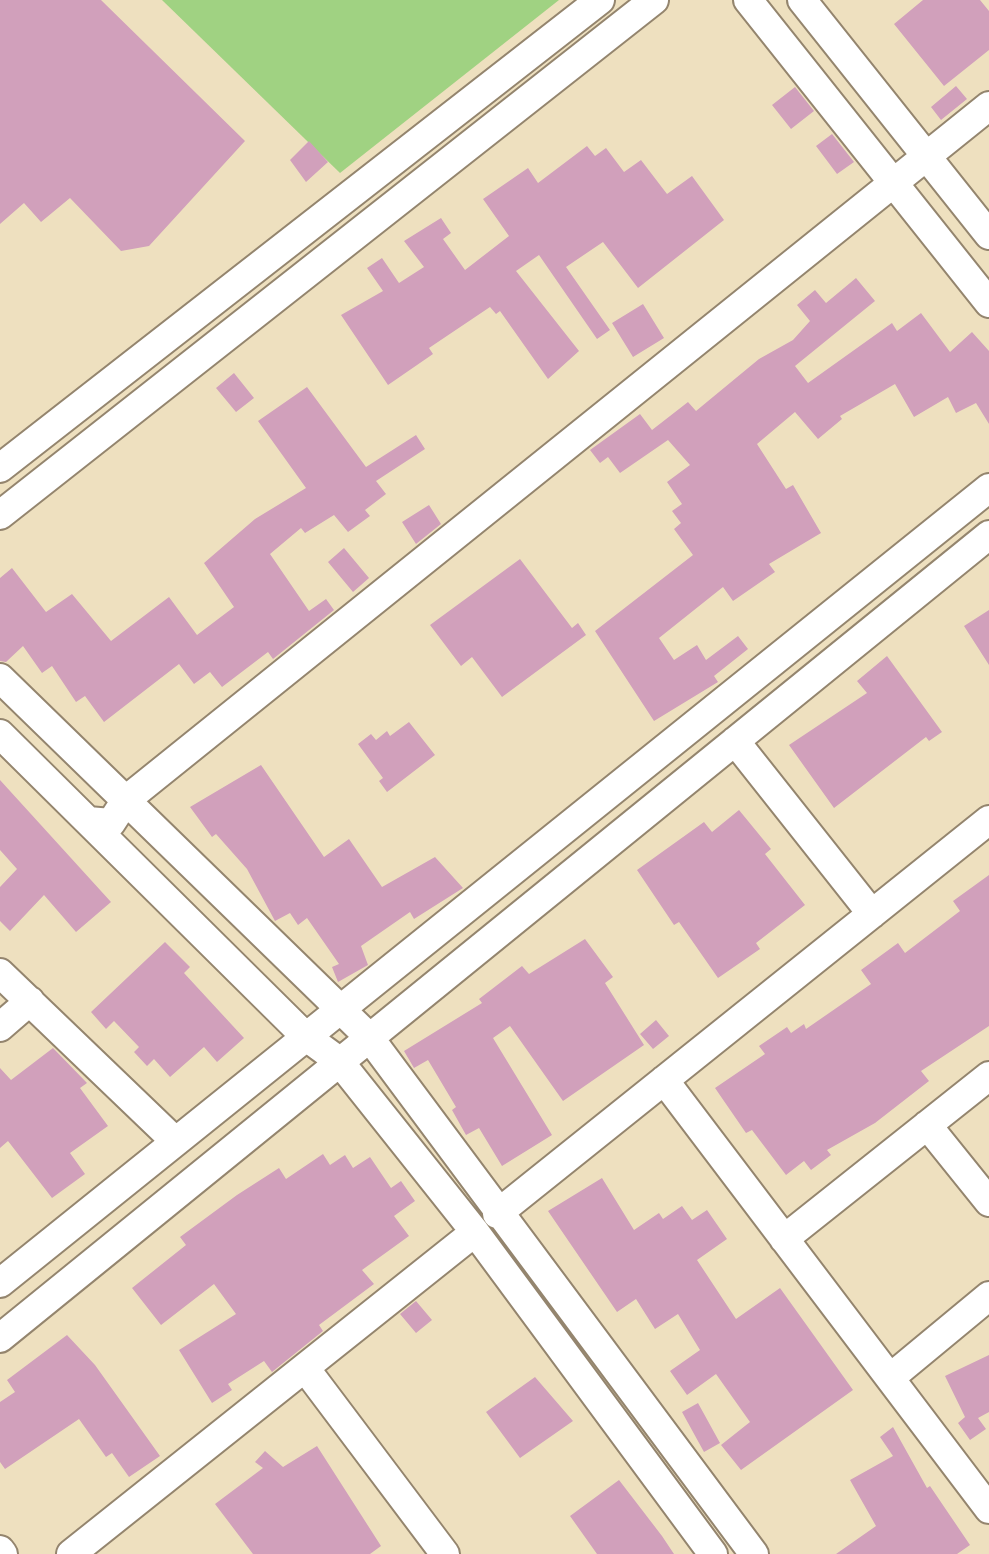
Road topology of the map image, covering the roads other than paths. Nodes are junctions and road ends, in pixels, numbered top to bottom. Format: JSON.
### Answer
{"nodes":[{"id":1,"x":600,"y":0,"type":"edge"},
{"id":2,"x":654,"y":0,"type":"edge"},
{"id":3,"x":748,"y":0,"type":"edge"},
{"id":4,"x":802,"y":0,"type":"edge"},
{"id":5,"x":989,"y":106,"type":"edge"},
{"id":6,"x":926,"y":156,"type":"junction"},
{"id":7,"x":893,"y":182,"type":"junction"},
{"id":8,"x":989,"y":235,"type":"edge"},
{"id":9,"x":989,"y":303,"type":"edge"},
{"id":10,"x":0,"y":468,"type":"edge"},
{"id":11,"x":989,"y":488,"type":"edge"},
{"id":12,"x":0,"y":515,"type":"edge"},
{"id":13,"x":989,"y":535,"type":"edge"},
{"id":14,"x":0,"y":678,"type":"edge"},
{"id":15,"x":0,"y":734,"type":"edge"},
{"id":16,"x":735,"y":741,"type":"junction"},
{"id":17,"x":126,"y":800,"type":"junction"},
{"id":18,"x":989,"y":820,"type":"edge"},
{"id":19,"x":88,"y":821,"type":"junction"},
{"id":20,"x":872,"y":914,"type":"junction"},
{"id":21,"x":0,"y":973,"type":"edge"},
{"id":22,"x":30,"y":1001,"type":"junction"},
{"id":23,"x":340,"y":1009,"type":"junction"},
{"id":24,"x":0,"y":1027,"type":"edge"},
{"id":25,"x":306,"y":1036,"type":"junction"},
{"id":26,"x":368,"y":1038,"type":"junction"},
{"id":27,"x":340,"y":1061,"type":"junction"},
{"id":28,"x":989,"y":1076,"type":"edge"},
{"id":29,"x":664,"y":1080,"type":"junction"},
{"id":30,"x":927,"y":1125,"type":"junction"},
{"id":31,"x":175,"y":1140,"type":"junction"},
{"id":32,"x":989,"y":1202,"type":"edge"},
{"id":33,"x":486,"y":1223,"type":"junction"},
{"id":34,"x":784,"y":1239,"type":"junction"},
{"id":35,"x":0,"y":1283,"type":"edge"},
{"id":36,"x":989,"y":1296,"type":"edge"},
{"id":37,"x":0,"y":1338,"type":"edge"},
{"id":38,"x":305,"y":1368,"type":"junction"},
{"id":39,"x":890,"y":1378,"type":"junction"},
{"id":40,"x":989,"y":1509,"type":"edge"},
{"id":41,"x":430,"y":1548,"type":"edge"},
{"id":42,"x":70,"y":1554,"type":"edge"},
{"id":43,"x":713,"y":1554,"type":"edge"},
{"id":44,"x":754,"y":1554,"type":"edge"}],
"edges":[{"from":1,"to":10,"type":"street"},
{"from":2,"to":12,"type":"street"},
{"from":3,"to":7,"type":"street"},
{"from":4,"to":6,"type":"street"},
{"from":5,"to":6,"type":"street"},
{"from":6,"to":7,"type":"street"},
{"from":6,"to":8,"type":"street"},
{"from":7,"to":9,"type":"street"},
{"from":7,"to":17,"type":"street"},
{"from":11,"to":23,"type":"street"},
{"from":13,"to":16,"type":"street"},
{"from":14,"to":17,"type":"street"},
{"from":15,"to":19,"type":"street"},
{"from":16,"to":20,"type":"street"},
{"from":16,"to":26,"type":"street"},
{"from":17,"to":19,"type":"street"},
{"from":17,"to":23,"type":"street"},
{"from":18,"to":20,"type":"street"},
{"from":19,"to":25,"type":"street"},
{"from":20,"to":29,"type":"street"},
{"from":21,"to":22,"type":"street"},
{"from":22,"to":24,"type":"street"},
{"from":22,"to":31,"type":"street"},
{"from":23,"to":25,"type":"street"},
{"from":23,"to":26,"type":"street"},
{"from":25,"to":27,"type":"street"},
{"from":25,"to":31,"type":"street"},
{"from":26,"to":27,"type":"street"},
{"from":26,"to":33,"type":"street"},
{"from":27,"to":33,"type":"street"},
{"from":27,"to":37,"type":"street"},
{"from":28,"to":30,"type":"street"},
{"from":29,"to":33,"type":"street"},
{"from":29,"to":34,"type":"street"},
{"from":30,"to":32,"type":"street"},
{"from":30,"to":34,"type":"street"},
{"from":31,"to":35,"type":"street"},
{"from":33,"to":38,"type":"street"},
{"from":33,"to":43,"type":"street"},
{"from":33,"to":44,"type":"street"},
{"from":34,"to":39,"type":"street"},
{"from":36,"to":39,"type":"street"},
{"from":38,"to":41,"type":"street"},
{"from":38,"to":42,"type":"street"},
{"from":39,"to":40,"type":"street"}]}
